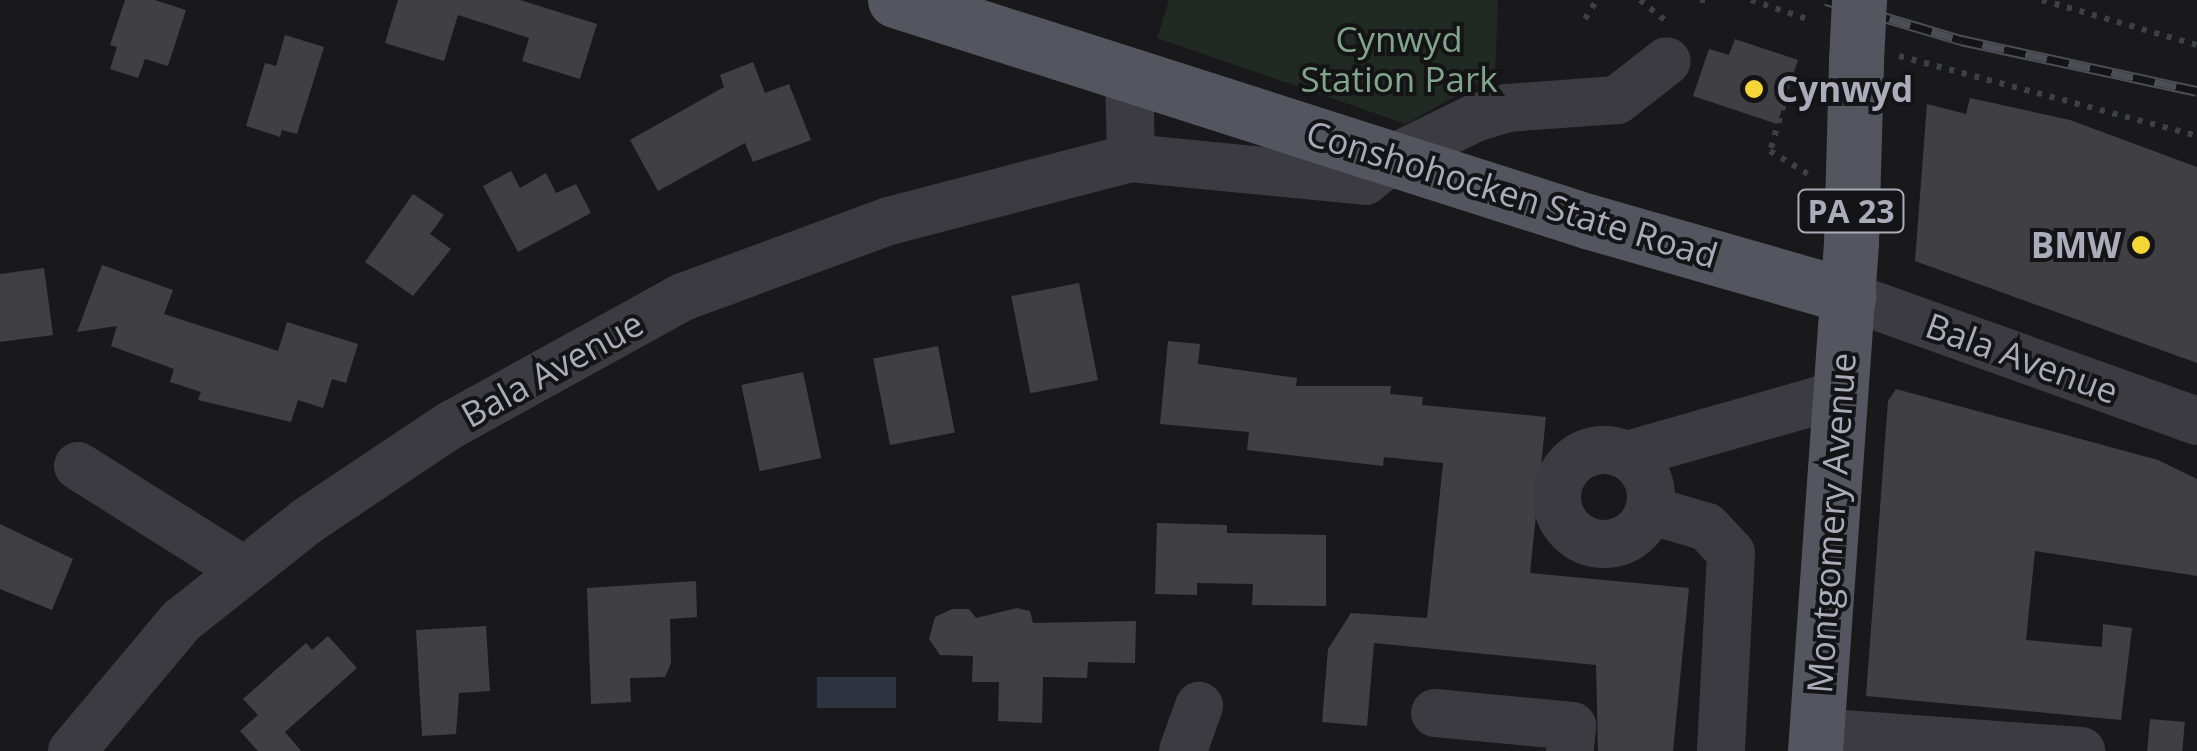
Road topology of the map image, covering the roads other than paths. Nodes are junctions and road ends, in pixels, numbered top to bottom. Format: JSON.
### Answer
{"nodes":[{"id":1,"x":894,"y":0,"type":"edge"},
{"id":2,"x":1857,"y":34,"type":"edge"},
{"id":3,"x":1667,"y":61,"type":"dead end"},
{"id":4,"x":1129,"y":74,"type":"junction"},
{"id":5,"x":1130,"y":158,"type":"junction"},
{"id":6,"x":1393,"y":158,"type":"junction"},
{"id":7,"x":1848,"y":296,"type":"junction"},
{"id":8,"x":1841,"y":394,"type":"junction"},
{"id":9,"x":2197,"y":421,"type":"edge"},
{"id":10,"x":1627,"y":455,"type":"junction"},
{"id":11,"x":78,"y":466,"type":"dead end"},
{"id":12,"x":1648,"y":510,"type":"junction"},
{"id":13,"x":242,"y":570,"type":"junction"},
{"id":14,"x":1199,"y":706,"type":"dead end"},
{"id":15,"x":1435,"y":713,"type":"dead end"},
{"id":16,"x":1815,"y":741,"type":"edge"},
{"id":17,"x":72,"y":751,"type":"edge"},
{"id":18,"x":1182,"y":751,"type":"edge"},
{"id":19,"x":1570,"y":751,"type":"edge"},
{"id":20,"x":1720,"y":751,"type":"edge"},
{"id":21,"x":2080,"y":751,"type":"edge"}],
"edges":[{"from":1,"to":4,"type":"main road","name":"Conshohocken State Road","number":"PA 23"},
{"from":2,"to":7,"type":"main road","number":"PA 23"},
{"from":3,"to":6,"type":"street","name":"Bala Avenue"},
{"from":4,"to":5,"type":"street"},
{"from":4,"to":6,"type":"main road","name":"Conshohocken State Road","number":"PA 23"},
{"from":5,"to":6,"type":"street","name":"Bala Avenue"},
{"from":5,"to":13,"type":"street","name":"Bala Avenue"},
{"from":6,"to":7,"type":"main road","name":"Conshohocken State Road","number":"PA 23"},
{"from":7,"to":8,"type":"main road","name":"Montgomery Avenue"},
{"from":7,"to":9,"type":"street","name":"Bala Avenue"},
{"from":8,"to":10,"type":"street"},
{"from":8,"to":16,"type":"main road","name":"Montgomery Avenue"},
{"from":10,"to":12,"type":"street"},
{"from":10,"to":12,"type":"street"},
{"from":11,"to":13,"type":"street"},
{"from":12,"to":20,"type":"street"},
{"from":13,"to":17,"type":"street","name":"Bala Avenue"},
{"from":14,"to":18,"type":"street"},
{"from":15,"to":19,"type":"street"},
{"from":16,"to":21,"type":"street"}]}
